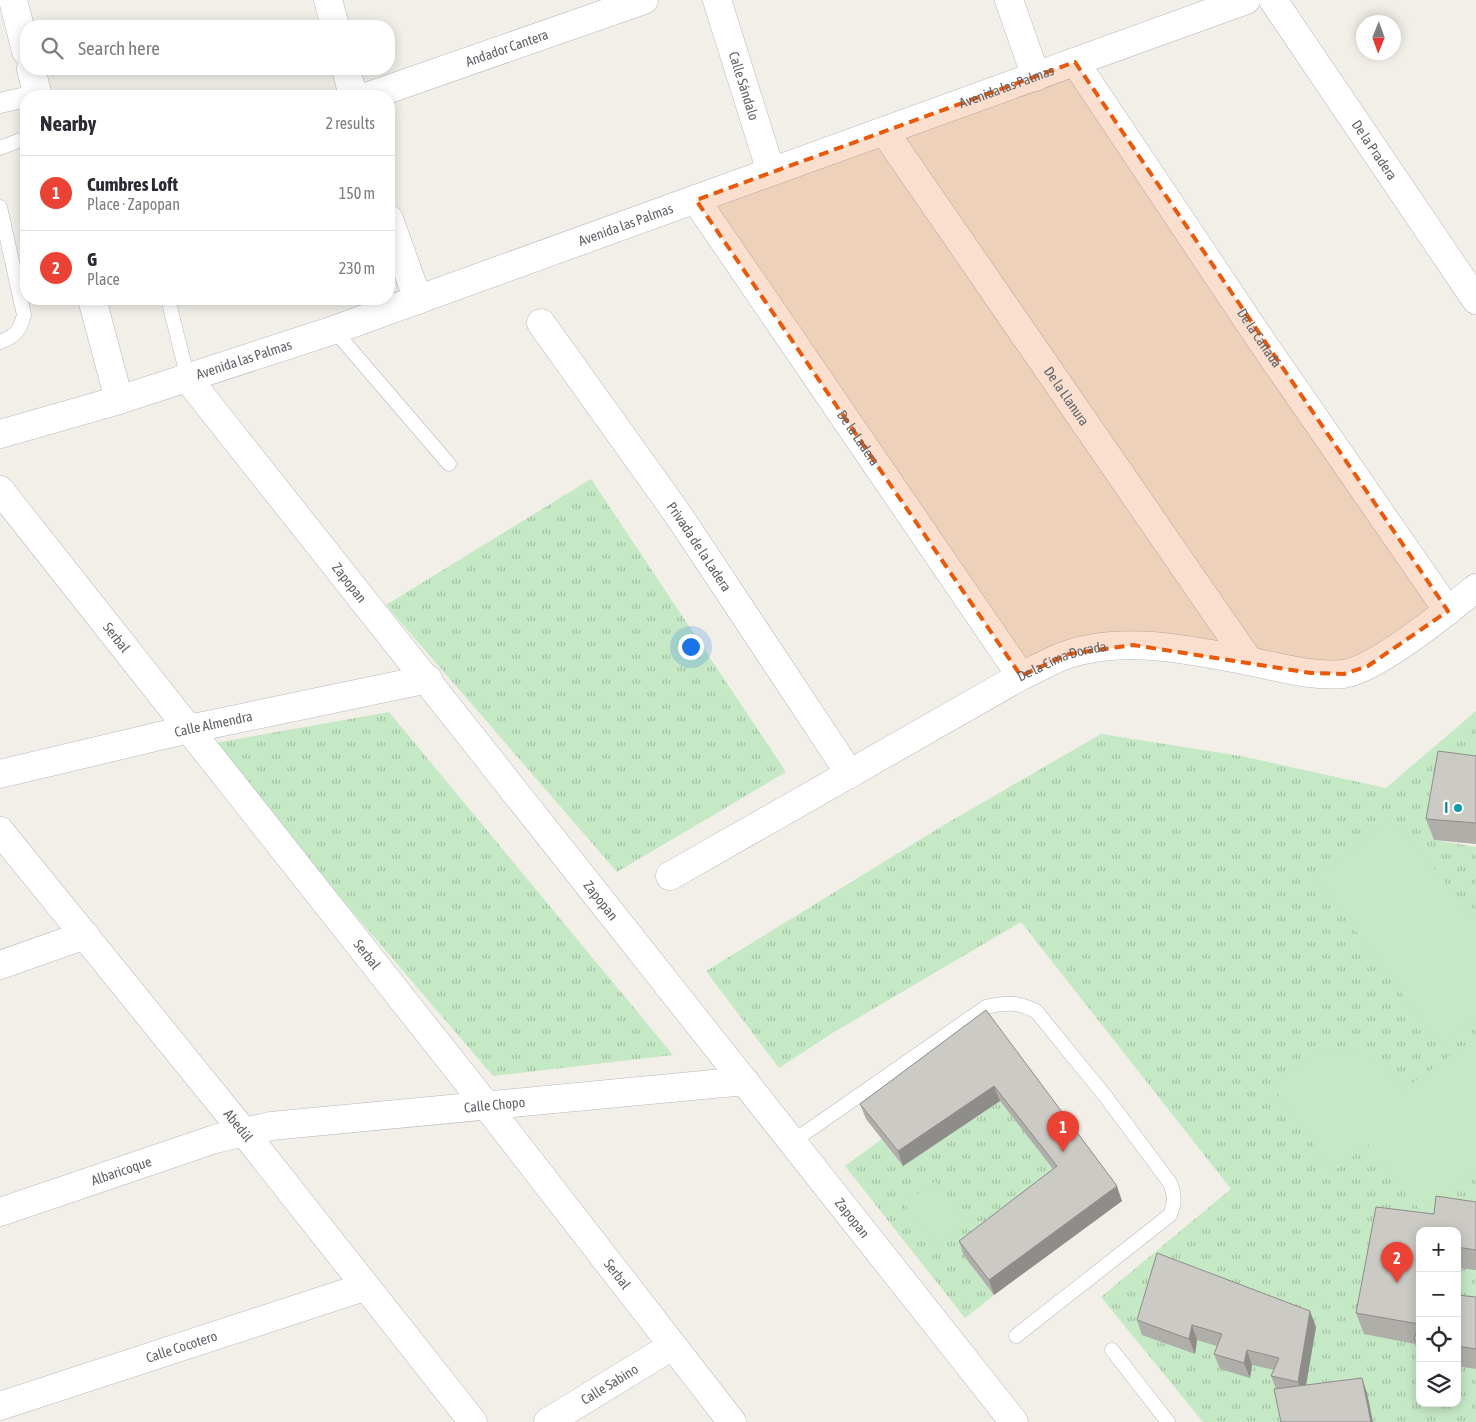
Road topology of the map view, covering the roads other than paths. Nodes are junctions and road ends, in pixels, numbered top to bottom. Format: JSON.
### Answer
{"nodes":[{"id":1,"x":13,"y":0,"type":"edge"},
{"id":2,"x":328,"y":0,"type":"edge"},
{"id":3,"x":644,"y":0,"type":"edge"},
{"id":4,"x":717,"y":0,"type":"edge"},
{"id":5,"x":1009,"y":0,"type":"edge"},
{"id":6,"x":1246,"y":0,"type":"edge"},
{"id":7,"x":1273,"y":0,"type":"edge"},
{"id":8,"x":333,"y":20,"type":"edge"},
{"id":9,"x":20,"y":27,"type":"edge"},
{"id":10,"x":1075,"y":62,"type":"junction"},
{"id":11,"x":31,"y":75,"type":"edge"},
{"id":12,"x":348,"y":75,"type":"edge"},
{"id":13,"x":1036,"y":77,"type":"junction"},
{"id":14,"x":33,"y":90,"type":"edge"},
{"id":15,"x":351,"y":90,"type":"edge"},
{"id":16,"x":386,"y":90,"type":"edge"},
{"id":17,"x":20,"y":98,"type":"edge"},
{"id":18,"x":0,"y":102,"type":"edge"},
{"id":19,"x":884,"y":131,"type":"junction"},
{"id":20,"x":20,"y":140,"type":"edge"},
{"id":21,"x":0,"y":148,"type":"edge"},
{"id":22,"x":771,"y":172,"type":"junction"},
{"id":23,"x":696,"y":200,"type":"junction"},
{"id":24,"x":0,"y":207,"type":"edge"},
{"id":25,"x":395,"y":236,"type":"edge"},
{"id":26,"x":20,"y":297,"type":"edge"},
{"id":27,"x":418,"y":300,"type":"junction"},
{"id":28,"x":1476,"y":300,"type":"edge"},
{"id":29,"x":22,"y":305,"type":"edge"},
{"id":30,"x":94,"y":305,"type":"edge"},
{"id":31,"x":170,"y":305,"type":"edge"},
{"id":32,"x":540,"y":323,"type":"dead end"},
{"id":33,"x":334,"y":330,"type":"junction"},
{"id":34,"x":0,"y":342,"type":"edge"},
{"id":35,"x":188,"y":379,"type":"junction"},
{"id":36,"x":119,"y":400,"type":"junction"},
{"id":37,"x":0,"y":434,"type":"edge"},
{"id":38,"x":450,"y":464,"type":"dead end"},
{"id":39,"x":0,"y":490,"type":"edge"},
{"id":40,"x":1476,"y":588,"type":"edge"},
{"id":41,"x":1448,"y":611,"type":"junction"},
{"id":42,"x":1249,"y":661,"type":"junction"},
{"id":43,"x":1021,"y":676,"type":"junction"},
{"id":44,"x":428,"y":679,"type":"junction"},
{"id":45,"x":189,"y":729,"type":"junction"},
{"id":46,"x":0,"y":774,"type":"edge"},
{"id":47,"x":850,"y":774,"type":"junction"},
{"id":48,"x":0,"y":831,"type":"edge"},
{"id":49,"x":670,"y":876,"type":"dead end"},
{"id":50,"x":85,"y":936,"type":"junction"},
{"id":51,"x":0,"y":965,"type":"edge"},
{"id":52,"x":745,"y":1081,"type":"junction"},
{"id":53,"x":486,"y":1105,"type":"junction"},
{"id":54,"x":243,"y":1131,"type":"junction"},
{"id":55,"x":792,"y":1142,"type":"junction"},
{"id":56,"x":0,"y":1212,"type":"edge"},
{"id":57,"x":364,"y":1287,"type":"junction"},
{"id":58,"x":1016,"y":1336,"type":"dead end"},
{"id":59,"x":672,"y":1346,"type":"junction"},
{"id":60,"x":1112,"y":1350,"type":"dead end"},
{"id":61,"x":0,"y":1406,"type":"edge"},
{"id":62,"x":473,"y":1422,"type":"edge"},
{"id":63,"x":548,"y":1422,"type":"edge"},
{"id":64,"x":732,"y":1422,"type":"edge"},
{"id":65,"x":1014,"y":1422,"type":"edge"},
{"id":66,"x":1168,"y":1422,"type":"edge"}],
"edges":[{"from":1,"to":9,"type":"street"},
{"from":2,"to":8,"type":"street"},
{"from":3,"to":16,"type":"street","name":"Andador Cantera"},
{"from":4,"to":22,"type":"street","name":"Calle Sándalo"},
{"from":5,"to":13,"type":"street"},
{"from":6,"to":10,"type":"street","name":"Avenida las Palmas"},
{"from":7,"to":28,"type":"street","name":"De la Pradera"},
{"from":10,"to":13,"type":"street","name":"Avenida las Palmas"},
{"from":10,"to":41,"type":"street","name":"De la Canadá"},
{"from":11,"to":14,"type":"street"},
{"from":12,"to":15,"type":"street"},
{"from":13,"to":19,"type":"street","name":"Avenida las Palmas"},
{"from":17,"to":18,"type":"street"},
{"from":19,"to":22,"type":"street","name":"Avenida las Palmas"},
{"from":19,"to":42,"type":"street","name":"De la Llanura"},
{"from":20,"to":21,"type":"lane"},
{"from":22,"to":23,"type":"street","name":"Avenida las Palmas"},
{"from":23,"to":27,"type":"street","name":"Avenida las Palmas"},
{"from":23,"to":43,"type":"street","name":"De la Ladera"},
{"from":24,"to":26,"type":"lane"},
{"from":25,"to":27,"type":"street"},
{"from":27,"to":33,"type":"street","name":"Avenida las Palmas"},
{"from":29,"to":34,"type":"lane"},
{"from":30,"to":36,"type":"street"},
{"from":31,"to":35,"type":"lane"},
{"from":32,"to":47,"type":"street","name":"Privada de la Ladera"},
{"from":33,"to":35,"type":"street","name":"Avenida las Palmas"},
{"from":33,"to":38,"type":"lane"},
{"from":35,"to":36,"type":"street","name":"Avenida las Palmas"},
{"from":35,"to":44,"type":"street","name":"Zapopan"},
{"from":36,"to":37,"type":"street","name":"Avenida las Palmas"},
{"from":39,"to":45,"type":"street","name":"Serbal"},
{"from":40,"to":41,"type":"street","name":"De la Cima Dorada"},
{"from":41,"to":42,"type":"street","name":"De la Cima Dorada"},
{"from":42,"to":43,"type":"street","name":"De la Cima Dorada"},
{"from":43,"to":47,"type":"street","name":"De la Cima Dorada"},
{"from":44,"to":45,"type":"street","name":"Calle Almendra"},
{"from":44,"to":52,"type":"street","name":"Zapopan"},
{"from":45,"to":46,"type":"street","name":"Calle Almendra"},
{"from":45,"to":53,"type":"street","name":"Serbal"},
{"from":47,"to":49,"type":"street","name":"De la Cima Dorada"},
{"from":48,"to":50,"type":"street","name":"Abedúl"},
{"from":50,"to":51,"type":"street"},
{"from":50,"to":54,"type":"street","name":"Abedúl"},
{"from":52,"to":53,"type":"street","name":"Calle Chopo"},
{"from":52,"to":55,"type":"street","name":"Zapopan"},
{"from":53,"to":54,"type":"street","name":"Calle Chopo"},
{"from":53,"to":59,"type":"street","name":"Serbal"},
{"from":54,"to":56,"type":"street","name":"Albaricoque"},
{"from":54,"to":57,"type":"street","name":"Abedúl"},
{"from":55,"to":58,"type":"lane"},
{"from":55,"to":65,"type":"street","name":"Zapopan"},
{"from":57,"to":61,"type":"street","name":"Calle Cocotero"},
{"from":57,"to":62,"type":"street","name":"Abedúl"},
{"from":59,"to":63,"type":"street","name":"Calle Sabino"},
{"from":59,"to":64,"type":"street","name":"Serbal"},
{"from":60,"to":66,"type":"lane"}]}
